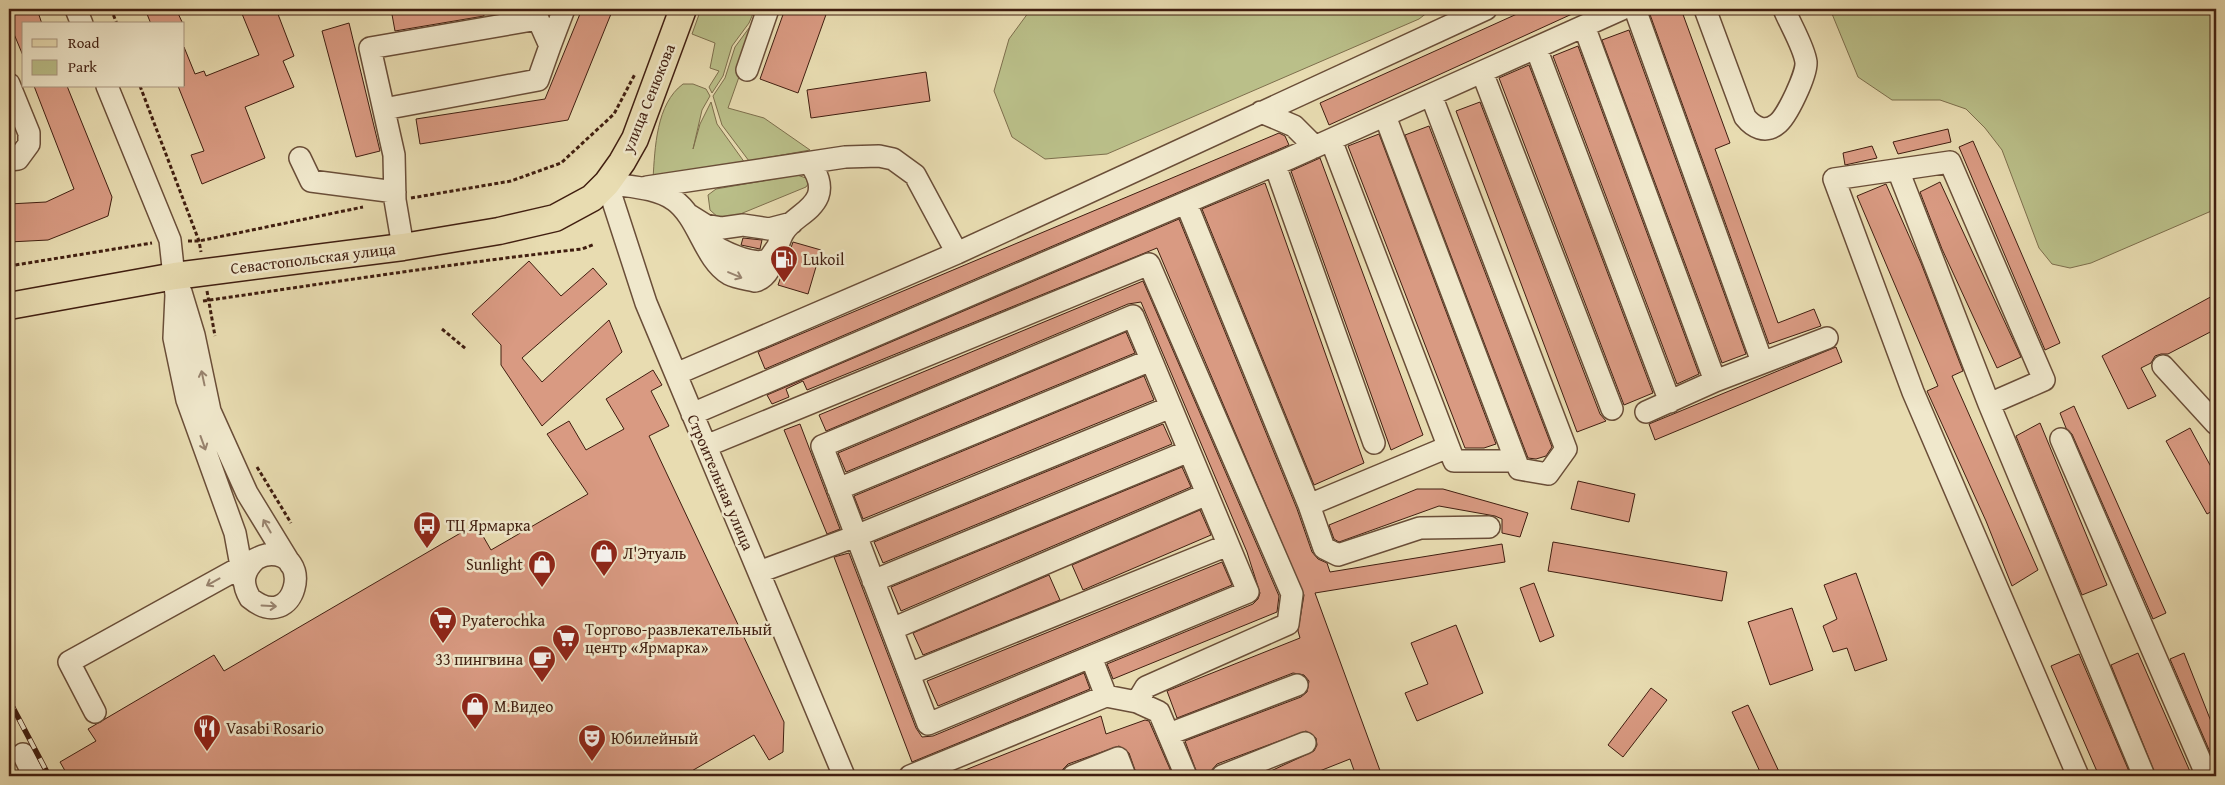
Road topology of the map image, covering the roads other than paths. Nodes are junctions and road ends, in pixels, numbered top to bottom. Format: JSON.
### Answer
{"nodes":[{"id":1,"x":76,"y":9,"type":"edge"},
{"id":2,"x":564,"y":9,"type":"edge"},
{"id":3,"x":683,"y":9,"type":"edge"},
{"id":4,"x":768,"y":9,"type":"edge"},
{"id":5,"x":1486,"y":9,"type":"edge"},
{"id":6,"x":1622,"y":9,"type":"edge"},
{"id":7,"x":1635,"y":9,"type":"edge"},
{"id":8,"x":1705,"y":9,"type":"edge"},
{"id":9,"x":1784,"y":9,"type":"edge"},
{"id":10,"x":81,"y":22,"type":"edge"},
{"id":11,"x":1584,"y":26,"type":"junction"},
{"id":12,"x":550,"y":46,"type":"junction"},
{"id":13,"x":1536,"y":48,"type":"junction"},
{"id":14,"x":747,"y":70,"type":"dead end"},
{"id":15,"x":1482,"y":72,"type":"junction"},
{"id":16,"x":9,"y":84,"type":"edge"},
{"id":17,"x":108,"y":88,"type":"edge"},
{"id":18,"x":1431,"y":95,"type":"junction"},
{"id":19,"x":384,"y":109,"type":"junction"},
{"id":20,"x":1261,"y":112,"type":"junction"},
{"id":21,"x":1384,"y":116,"type":"junction"},
{"id":22,"x":1323,"y":144,"type":"junction"},
{"id":23,"x":300,"y":158,"type":"dead end"},
{"id":24,"x":9,"y":160,"type":"edge"},
{"id":25,"x":810,"y":164,"type":"junction"},
{"id":26,"x":1274,"y":165,"type":"junction"},
{"id":27,"x":1898,"y":170,"type":"junction"},
{"id":28,"x":607,"y":183,"type":"junction"},
{"id":29,"x":639,"y":188,"type":"junction"},
{"id":30,"x":394,"y":196,"type":"junction"},
{"id":31,"x":1186,"y":202,"type":"junction"},
{"id":32,"x":687,"y":213,"type":"junction"},
{"id":33,"x":792,"y":223,"type":"junction"},
{"id":34,"x":403,"y":246,"type":"junction"},
{"id":35,"x":957,"y":253,"type":"junction"},
{"id":36,"x":175,"y":276,"type":"junction"},
{"id":37,"x":9,"y":306,"type":"edge"},
{"id":38,"x":1826,"y":338,"type":"dead end"},
{"id":39,"x":1151,"y":360,"type":"junction"},
{"id":40,"x":1762,"y":362,"type":"junction"},
{"id":41,"x":2163,"y":366,"type":"dead end"},
{"id":42,"x":676,"y":374,"type":"junction"},
{"id":43,"x":1715,"y":381,"type":"junction"},
{"id":44,"x":1670,"y":402,"type":"junction"},
{"id":45,"x":1989,"y":404,"type":"junction"},
{"id":46,"x":1171,"y":407,"type":"junction"},
{"id":47,"x":1612,"y":409,"type":"dead end"},
{"id":48,"x":1646,"y":412,"type":"dead end"},
{"id":49,"x":692,"y":414,"type":"junction"},
{"id":50,"x":2216,"y":424,"type":"edge"},
{"id":51,"x":2061,"y":439,"type":"dead end"},
{"id":52,"x":1374,"y":443,"type":"dead end"},
{"id":53,"x":706,"y":446,"type":"junction"},
{"id":54,"x":1448,"y":447,"type":"junction"},
{"id":55,"x":1189,"y":451,"type":"junction"},
{"id":56,"x":1516,"y":461,"type":"junction"},
{"id":57,"x":838,"y":489,"type":"junction"},
{"id":58,"x":1207,"y":494,"type":"junction"},
{"id":59,"x":1309,"y":505,"type":"junction"},
{"id":60,"x":1489,"y":526,"type":"dead end"},
{"id":61,"x":856,"y":536,"type":"junction"},
{"id":62,"x":1228,"y":545,"type":"junction"},
{"id":63,"x":292,"y":568,"type":"junction"},
{"id":64,"x":247,"y":569,"type":"junction"},
{"id":65,"x":759,"y":572,"type":"junction"},
{"id":66,"x":873,"y":581,"type":"junction"},
{"id":67,"x":892,"y":629,"type":"junction"},
{"id":68,"x":1091,"y":657,"type":"junction"},
{"id":69,"x":909,"y":674,"type":"junction"},
{"id":70,"x":1296,"y":685,"type":"dead end"},
{"id":71,"x":1106,"y":696,"type":"junction"},
{"id":72,"x":1137,"y":702,"type":"junction"},
{"id":73,"x":95,"y":712,"type":"dead end"},
{"id":74,"x":1168,"y":734,"type":"junction"},
{"id":75,"x":1305,"y":743,"type":"dead end"},
{"id":76,"x":22,"y":754,"type":"dead end"},
{"id":77,"x":945,"y":770,"type":"edge"},
{"id":78,"x":34,"y":776,"type":"edge"},
{"id":79,"x":844,"y":776,"type":"edge"},
{"id":80,"x":910,"y":776,"type":"edge"},
{"id":81,"x":1073,"y":776,"type":"edge"},
{"id":82,"x":1126,"y":776,"type":"edge"},
{"id":83,"x":1186,"y":776,"type":"edge"},
{"id":84,"x":1222,"y":776,"type":"edge"},
{"id":85,"x":2078,"y":776,"type":"edge"},
{"id":86,"x":2144,"y":776,"type":"edge"},
{"id":87,"x":2206,"y":776,"type":"edge"}],
"edges":[{"from":1,"to":10,"type":"street"},
{"from":2,"to":12,"type":"street"},
{"from":3,"to":28,"type":"main road","name":"улица Сенюкова"},
{"from":4,"to":14,"type":"street"},
{"from":5,"to":20,"type":"street"},
{"from":6,"to":11,"type":"street"},
{"from":7,"to":40,"type":"street"},
{"from":8,"to":9,"type":"street"},
{"from":11,"to":13,"type":"street"},
{"from":11,"to":43,"type":"street"},
{"from":12,"to":19,"type":"street"},
{"from":12,"to":19,"type":"street"},
{"from":13,"to":15,"type":"street"},
{"from":13,"to":44,"type":"street"},
{"from":15,"to":18,"type":"street"},
{"from":15,"to":47,"type":"street"},
{"from":16,"to":24,"type":"street"},
{"from":17,"to":36,"type":"street"},
{"from":18,"to":21,"type":"street"},
{"from":18,"to":56,"type":"street"},
{"from":19,"to":30,"type":"street"},
{"from":20,"to":22,"type":"street"},
{"from":20,"to":35,"type":"street"},
{"from":21,"to":22,"type":"street"},
{"from":21,"to":56,"type":"street"},
{"from":22,"to":26,"type":"street"},
{"from":22,"to":54,"type":"street"},
{"from":23,"to":30,"type":"street"},
{"from":25,"to":29,"type":"street"},
{"from":25,"to":33,"type":"street"},
{"from":25,"to":35,"type":"street"},
{"from":26,"to":31,"type":"street"},
{"from":26,"to":52,"type":"street"},
{"from":27,"to":45,"type":"street"},
{"from":27,"to":45,"type":"street"},
{"from":27,"to":85,"type":"street"},
{"from":28,"to":29,"type":"street"},
{"from":28,"to":34,"type":"main road","name":"Севастопольская улица"},
{"from":28,"to":42,"type":"street","name":"Строительная улица"},
{"from":29,"to":32,"type":"street"},
{"from":30,"to":34,"type":"street"},
{"from":31,"to":49,"type":"street"},
{"from":31,"to":59,"type":"street"},
{"from":32,"to":33,"type":"street"},
{"from":32,"to":33,"type":"street","one_way":true},
{"from":34,"to":36,"type":"main road","name":"Севастопольская улица"},
{"from":35,"to":42,"type":"street"},
{"from":36,"to":37,"type":"main road","name":"Севастопольская улица"},
{"from":63,"to":36,"type":"street","one_way":true},
{"from":36,"to":64,"type":"street","one_way":true},
{"from":38,"to":40,"type":"street"},
{"from":39,"to":46,"type":"street"},
{"from":39,"to":57,"type":"street"},
{"from":39,"to":57,"type":"street"},
{"from":40,"to":43,"type":"street"},
{"from":41,"to":50,"type":"street"},
{"from":42,"to":49,"type":"street","name":"Строительная улица"},
{"from":43,"to":44,"type":"street"},
{"from":44,"to":48,"type":"street"},
{"from":45,"to":86,"type":"street"},
{"from":46,"to":55,"type":"street"},
{"from":46,"to":61,"type":"street"},
{"from":49,"to":53,"type":"street","name":"Строительная улица"},
{"from":51,"to":87,"type":"street"},
{"from":53,"to":65,"type":"street","name":"Строительная улица"},
{"from":53,"to":72,"type":"street"},
{"from":54,"to":56,"type":"street"},
{"from":54,"to":59,"type":"street"},
{"from":55,"to":58,"type":"street"},
{"from":55,"to":66,"type":"street"},
{"from":57,"to":61,"type":"street"},
{"from":58,"to":62,"type":"street"},
{"from":58,"to":67,"type":"street"},
{"from":59,"to":60,"type":"street"},
{"from":61,"to":65,"type":"street"},
{"from":61,"to":66,"type":"street"},
{"from":62,"to":68,"type":"street"},
{"from":62,"to":69,"type":"street"},
{"from":63,"to":64,"type":"street"},
{"from":64,"to":63,"type":"street","one_way":true},
{"from":64,"to":73,"type":"street","one_way":true},
{"from":65,"to":79,"type":"street","name":"Строительная улица"},
{"from":66,"to":67,"type":"street"},
{"from":67,"to":69,"type":"street"},
{"from":68,"to":69,"type":"street"},
{"from":68,"to":71,"type":"street"},
{"from":70,"to":74,"type":"street"},
{"from":71,"to":72,"type":"street"},
{"from":71,"to":77,"type":"street"},
{"from":72,"to":74,"type":"street"},
{"from":74,"to":83,"type":"street"},
{"from":75,"to":84,"type":"street"},
{"from":76,"to":78,"type":"street"},
{"from":77,"to":80,"type":"street"},
{"from":81,"to":82,"type":"street"}]}
